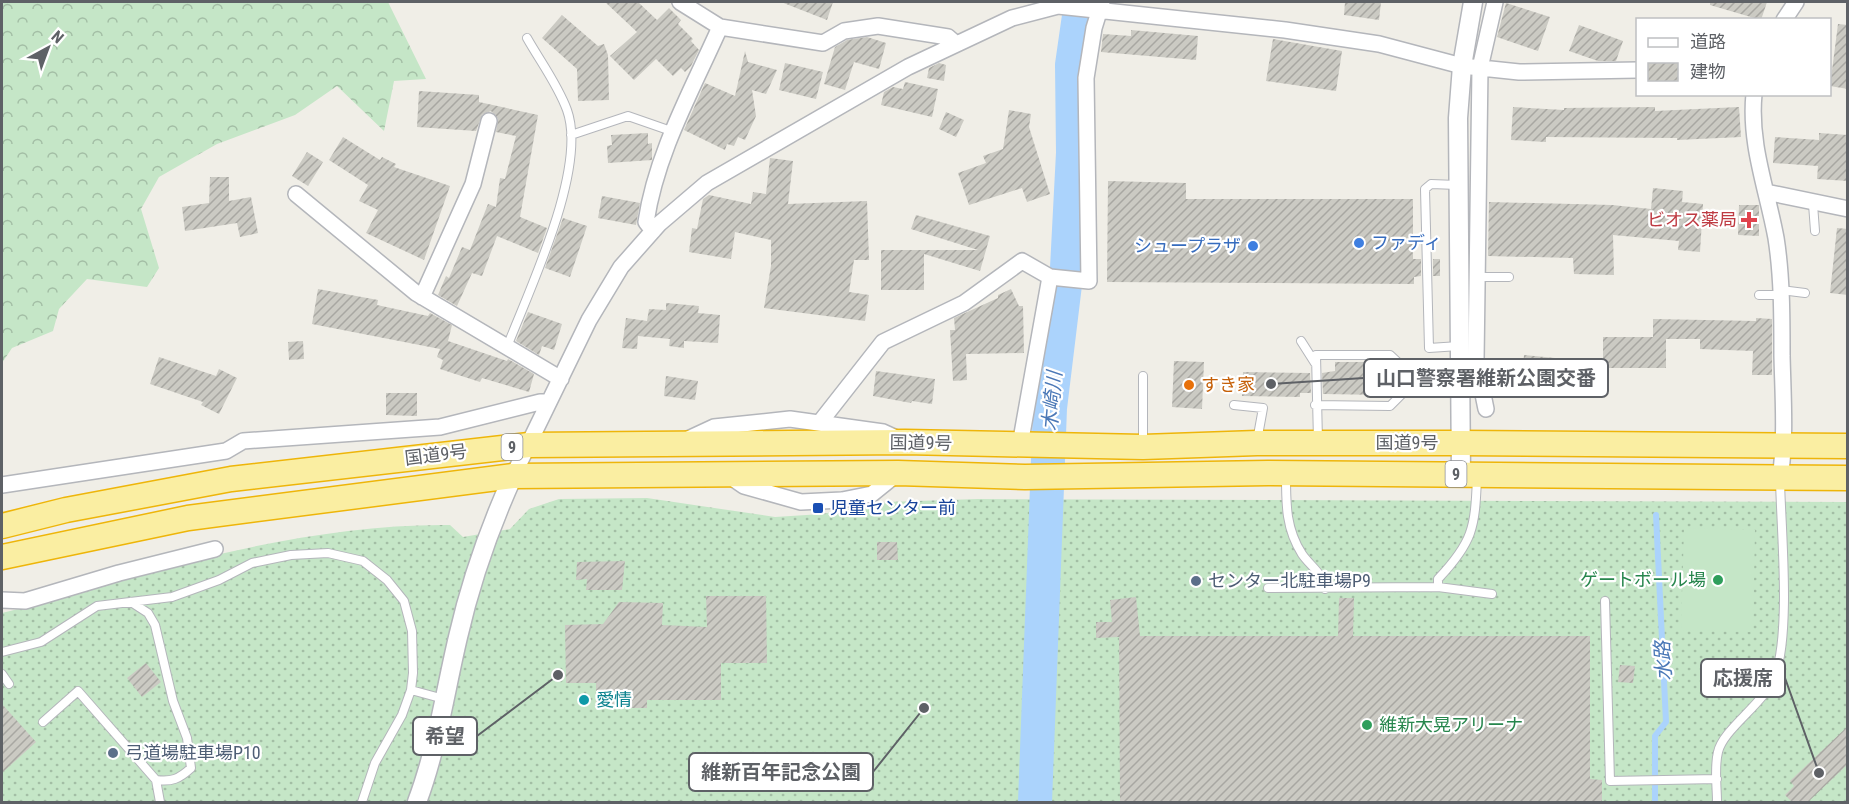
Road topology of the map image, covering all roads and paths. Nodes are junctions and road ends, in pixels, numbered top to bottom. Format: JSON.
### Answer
{"nodes":[{"id":1,"x":680,"y":2,"type":"edge"},
{"id":2,"x":1473,"y":2,"type":"edge"},
{"id":3,"x":1495,"y":2,"type":"edge"},
{"id":4,"x":1796,"y":2,"type":"edge"},
{"id":5,"x":1059,"y":4,"type":"edge"},
{"id":6,"x":1101,"y":6,"type":"edge"},
{"id":7,"x":1785,"y":18,"type":"edge"},
{"id":8,"x":720,"y":27,"type":"junction"},
{"id":9,"x":527,"y":38,"type":"dead end"},
{"id":10,"x":956,"y":44,"type":"junction"},
{"id":11,"x":1471,"y":67,"type":"junction"},
{"id":12,"x":1636,"y":70,"type":"edge"},
{"id":13,"x":1754,"y":96,"type":"edge"},
{"id":14,"x":489,"y":122,"type":"dead end"},
{"id":15,"x":674,"y":132,"type":"junction"},
{"id":16,"x":571,"y":135,"type":"junction"},
{"id":17,"x":1459,"y":185,"type":"junction"},
{"id":18,"x":1766,"y":192,"type":"junction"},
{"id":19,"x":296,"y":194,"type":"dead end"},
{"id":20,"x":1813,"y":204,"type":"junction"},
{"id":21,"x":1848,"y":209,"type":"edge"},
{"id":22,"x":653,"y":231,"type":"junction"},
{"id":23,"x":1815,"y":231,"type":"dead end"},
{"id":24,"x":1469,"y":276,"type":"junction"},
{"id":25,"x":1050,"y":277,"type":"junction"},
{"id":26,"x":1509,"y":277,"type":"dead end"},
{"id":27,"x":1781,"y":293,"type":"junction"},
{"id":28,"x":1805,"y":293,"type":"dead end"},
{"id":29,"x":1759,"y":295,"type":"dead end"},
{"id":30,"x":422,"y":297,"type":"junction"},
{"id":31,"x":1301,"y":341,"type":"dead end"},
{"id":32,"x":1460,"y":346,"type":"junction"},
{"id":33,"x":507,"y":347,"type":"junction"},
{"id":34,"x":1316,"y":365,"type":"junction"},
{"id":35,"x":1143,"y":376,"type":"dead end"},
{"id":36,"x":561,"y":379,"type":"junction"},
{"id":37,"x":549,"y":402,"type":"junction"},
{"id":38,"x":1234,"y":405,"type":"dead end"},
{"id":39,"x":1315,"y":405,"type":"junction"},
{"id":40,"x":1486,"y":409,"type":"dead end"},
{"id":41,"x":821,"y":422,"type":"junction"},
{"id":42,"x":905,"y":442,"type":"junction"},
{"id":43,"x":1461,"y":442,"type":"junction"},
{"id":44,"x":1257,"y":443,"type":"junction"},
{"id":45,"x":1318,"y":443,"type":"junction"},
{"id":46,"x":678,"y":444,"type":"junction"},
{"id":47,"x":529,"y":445,"type":"junction"},
{"id":48,"x":1025,"y":445,"type":"junction"},
{"id":49,"x":1848,"y":446,"type":"edge"},
{"id":50,"x":1143,"y":447,"type":"junction"},
{"id":51,"x":1784,"y":447,"type":"junction"},
{"id":52,"x":1286,"y":474,"type":"junction"},
{"id":53,"x":1469,"y":474,"type":"junction"},
{"id":54,"x":513,"y":476,"type":"junction"},
{"id":55,"x":1780,"y":478,"type":"junction"},
{"id":56,"x":1848,"y":478,"type":"edge"},
{"id":57,"x":2,"y":485,"type":"edge"},
{"id":58,"x":2,"y":526,"type":"edge"},
{"id":59,"x":216,"y":549,"type":"dead end"},
{"id":60,"x":2,"y":557,"type":"edge"},
{"id":61,"x":1268,"y":588,"type":"dead end"},
{"id":62,"x":1438,"y":588,"type":"junction"},
{"id":63,"x":1325,"y":589,"type":"junction"},
{"id":64,"x":1492,"y":594,"type":"dead end"},
{"id":65,"x":2,"y":600,"type":"edge"},
{"id":66,"x":1605,"y":601,"type":"dead end"},
{"id":67,"x":131,"y":602,"type":"junction"},
{"id":68,"x":2,"y":652,"type":"edge"},
{"id":69,"x":2,"y":674,"type":"edge"},
{"id":70,"x":9,"y":684,"type":"dead end"},
{"id":71,"x":411,"y":690,"type":"junction"},
{"id":72,"x":444,"y":699,"type":"junction"},
{"id":73,"x":43,"y":722,"type":"dead end"},
{"id":74,"x":1717,"y":779,"type":"junction"},
{"id":75,"x":156,"y":780,"type":"junction"},
{"id":76,"x":160,"y":802,"type":"edge"},
{"id":77,"x":362,"y":802,"type":"edge"},
{"id":78,"x":417,"y":802,"type":"edge"},
{"id":79,"x":1717,"y":802,"type":"edge"}],
"edges":[{"from":1,"to":8,"type":"street"},
{"from":2,"to":11,"type":"street"},
{"from":3,"to":11,"type":"street"},
{"from":4,"to":7,"type":"street"},
{"from":5,"to":6,"type":"street"},
{"from":5,"to":10,"type":"street"},
{"from":6,"to":11,"type":"street"},
{"from":6,"to":25,"type":"street"},
{"from":8,"to":10,"type":"street"},
{"from":8,"to":15,"type":"street"},
{"from":9,"to":16,"type":"lane"},
{"from":10,"to":22,"type":"street"},
{"from":11,"to":12,"type":"street"},
{"from":11,"to":17,"type":"street"},
{"from":11,"to":24,"type":"street"},
{"from":13,"to":18,"type":"street"},
{"from":14,"to":30,"type":"street"},
{"from":15,"to":16,"type":"lane"},
{"from":15,"to":22,"type":"street"},
{"from":16,"to":33,"type":"lane"},
{"from":17,"to":24,"type":"street"},
{"from":17,"to":32,"type":"lane"},
{"from":18,"to":20,"type":"street"},
{"from":18,"to":27,"type":"street"},
{"from":19,"to":30,"type":"street"},
{"from":20,"to":21,"type":"street"},
{"from":20,"to":23,"type":"lane"},
{"from":22,"to":36,"type":"street"},
{"from":24,"to":26,"type":"lane"},
{"from":24,"to":32,"type":"street"},
{"from":24,"to":40,"type":"street"},
{"from":25,"to":41,"type":"street"},
{"from":25,"to":48,"type":"street"},
{"from":27,"to":28,"type":"lane"},
{"from":27,"to":29,"type":"lane"},
{"from":27,"to":51,"type":"street"},
{"from":30,"to":33,"type":"street"},
{"from":31,"to":34,"type":"lane"},
{"from":32,"to":43,"type":"street"},
{"from":33,"to":36,"type":"street"},
{"from":34,"to":39,"type":"lane"},
{"from":34,"to":39,"type":"lane"},
{"from":35,"to":50,"type":"lane"},
{"from":36,"to":37,"type":"street"},
{"from":37,"to":47,"type":"street"},
{"from":37,"to":57,"type":"street"},
{"from":38,"to":44,"type":"lane"},
{"from":39,"to":45,"type":"lane"},
{"from":41,"to":42,"type":"street"},
{"from":41,"to":46,"type":"street"},
{"from":42,"to":46,"type":"highway","name":"国道9号","number":"9"},
{"from":42,"to":48,"type":"highway","name":"国道9号","number":"9"},
{"from":43,"to":45,"type":"highway","name":"国道9号","number":"9"},
{"from":43,"to":51,"type":"highway","name":"国道9号","number":"9"},
{"from":43,"to":53,"type":"street"},
{"from":44,"to":45,"type":"highway","name":"国道9号","number":"9"},
{"from":44,"to":50,"type":"highway","name":"国道9号","number":"9"},
{"from":46,"to":47,"type":"highway","name":"国道9号","number":"9"},
{"from":47,"to":54,"type":"street"},
{"from":47,"to":58,"type":"highway","name":"国道9号","number":"9"},
{"from":48,"to":50,"type":"highway","name":"国道9号","number":"9"},
{"from":49,"to":51,"type":"highway","name":"国道9号","number":"9"},
{"from":51,"to":55,"type":"street"},
{"from":52,"to":53,"type":"highway","name":"国道9号","number":"9"},
{"from":52,"to":54,"type":"highway","name":"国道9号","number":"9"},
{"from":52,"to":63,"type":"lane"},
{"from":53,"to":55,"type":"highway","name":"国道9号","number":"9"},
{"from":53,"to":62,"type":"lane"},
{"from":54,"to":60,"type":"highway","name":"国道9号","number":"9"},
{"from":54,"to":72,"type":"street"},
{"from":55,"to":56,"type":"highway","name":"国道9号","number":"9"},
{"from":55,"to":74,"type":"lane"},
{"from":59,"to":65,"type":"street"},
{"from":61,"to":63,"type":"lane"},
{"from":62,"to":63,"type":"lane"},
{"from":62,"to":64,"type":"lane"},
{"from":66,"to":74,"type":"lane"},
{"from":67,"to":68,"type":"lane"},
{"from":67,"to":71,"type":"lane"},
{"from":67,"to":75,"type":"lane"},
{"from":69,"to":70,"type":"lane"},
{"from":71,"to":72,"type":"lane"},
{"from":71,"to":77,"type":"lane"},
{"from":72,"to":78,"type":"street"},
{"from":73,"to":75,"type":"lane"},
{"from":74,"to":79,"type":"lane"},
{"from":75,"to":76,"type":"lane"}]}
